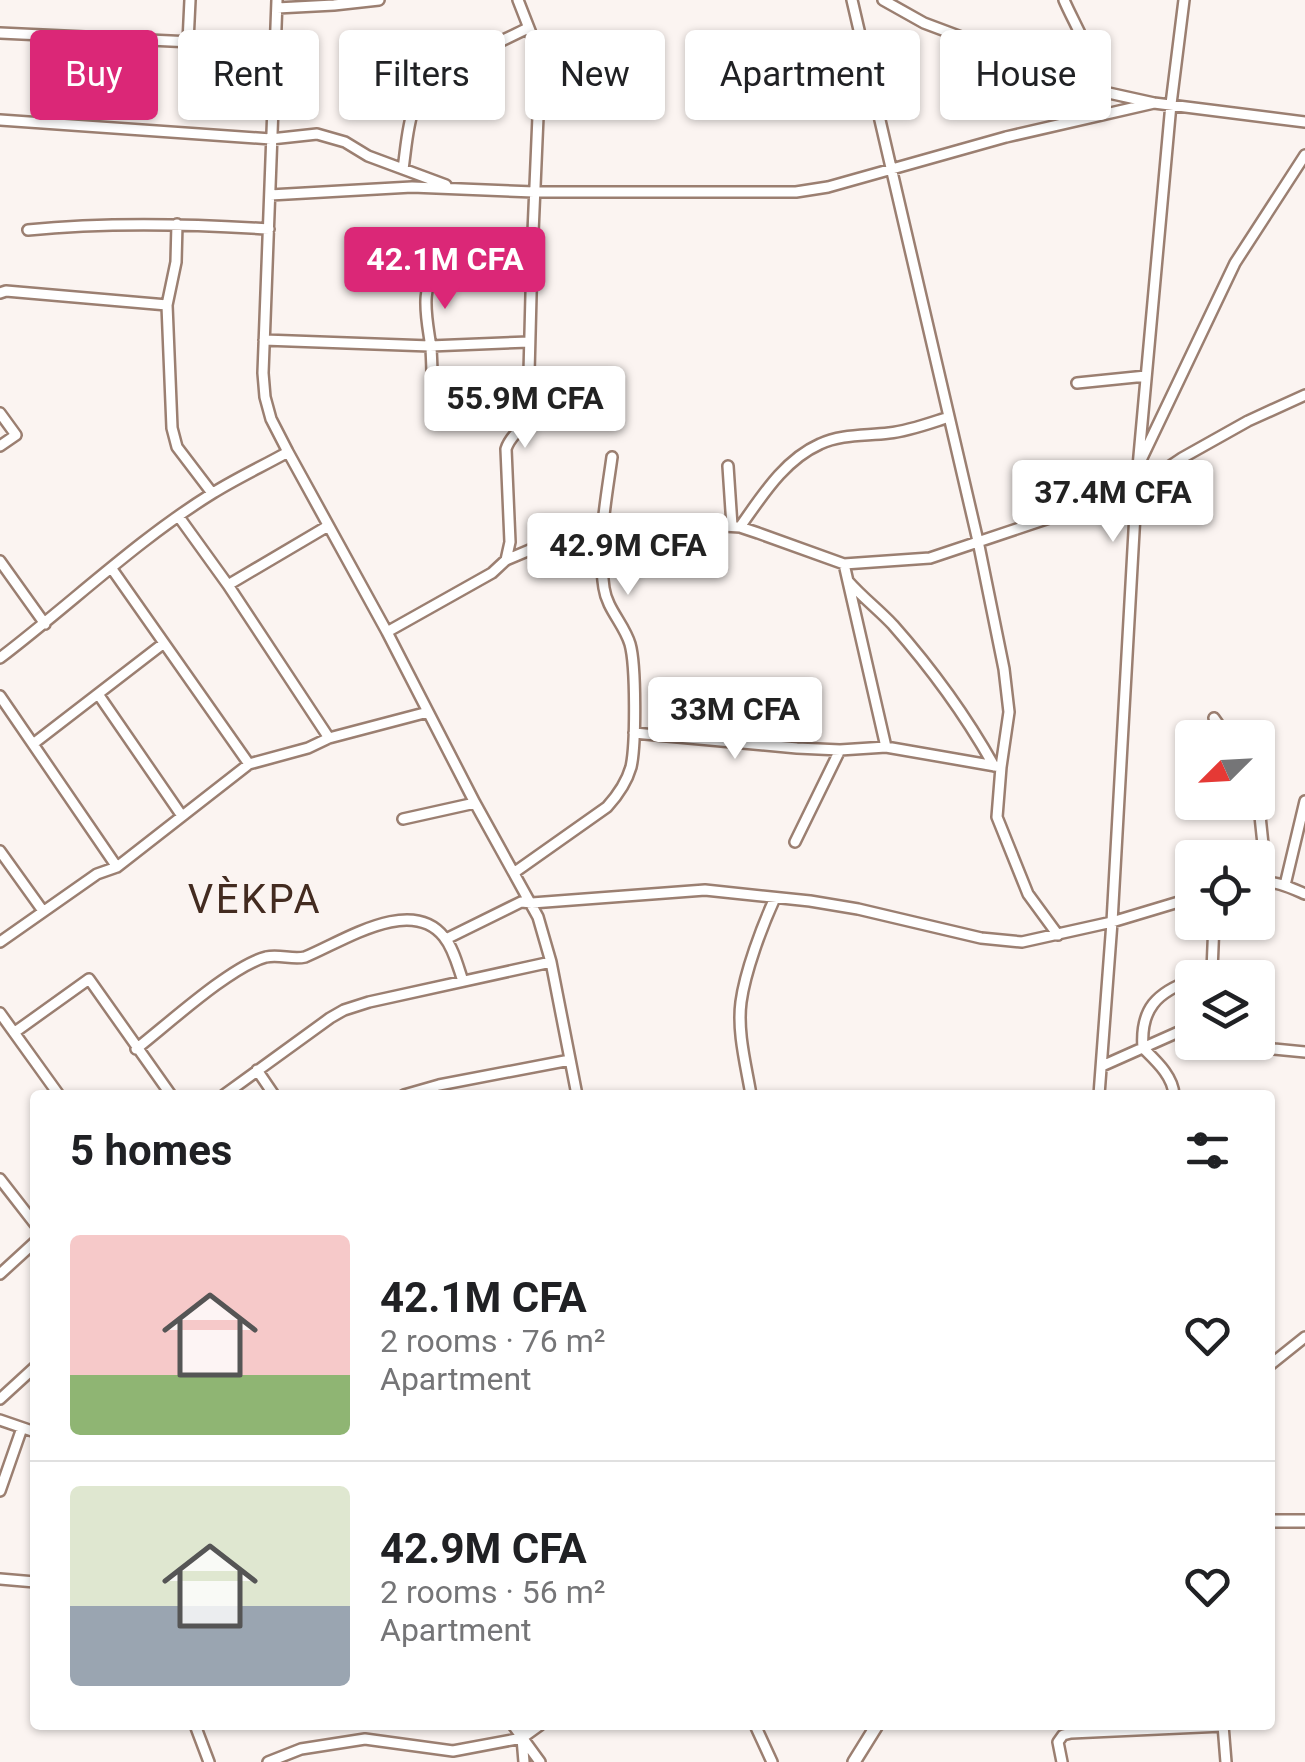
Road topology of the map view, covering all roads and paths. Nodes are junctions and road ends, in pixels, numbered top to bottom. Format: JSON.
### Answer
{"nodes":[{"id":1,"x":190,"y":0,"type":"edge"},
{"id":2,"x":379,"y":0,"type":"edge"},
{"id":3,"x":518,"y":0,"type":"edge"},
{"id":4,"x":852,"y":0,"type":"edge"},
{"id":5,"x":882,"y":0,"type":"edge"},
{"id":6,"x":1064,"y":0,"type":"edge"},
{"id":7,"x":1184,"y":0,"type":"edge"},
{"id":8,"x":277,"y":4,"type":"edge"},
{"id":9,"x":528,"y":28,"type":"junction"},
{"id":10,"x":189,"y":30,"type":"edge"},
{"id":11,"x":276,"y":30,"type":"edge"},
{"id":12,"x":943,"y":30,"type":"edge"},
{"id":13,"x":1077,"y":30,"type":"edge"},
{"id":14,"x":0,"y":33,"type":"edge"},
{"id":15,"x":178,"y":42,"type":"edge"},
{"id":16,"x":1111,"y":94,"type":"edge"},
{"id":17,"x":1154,"y":104,"type":"junction"},
{"id":18,"x":1171,"y":104,"type":"junction"},
{"id":19,"x":0,"y":120,"type":"edge"},
{"id":20,"x":273,"y":120,"type":"edge"},
{"id":21,"x":1305,"y":122,"type":"edge"},
{"id":22,"x":272,"y":139,"type":"junction"},
{"id":23,"x":1305,"y":155,"type":"edge"},
{"id":24,"x":402,"y":169,"type":"junction"},
{"id":25,"x":892,"y":170,"type":"junction"},
{"id":26,"x":457,"y":188,"type":"junction"},
{"id":27,"x":534,"y":192,"type":"junction"},
{"id":28,"x":270,"y":195,"type":"junction"},
{"id":29,"x":177,"y":224,"type":"junction"},
{"id":30,"x":268,"y":228,"type":"junction"},
{"id":31,"x":28,"y":230,"type":"dead end"},
{"id":32,"x":532,"y":256,"type":"junction"},
{"id":33,"x":0,"y":293,"type":"edge"},
{"id":34,"x":167,"y":305,"type":"junction"},
{"id":35,"x":264,"y":340,"type":"junction"},
{"id":36,"x":529,"y":342,"type":"junction"},
{"id":37,"x":430,"y":346,"type":"junction"},
{"id":38,"x":1146,"y":376,"type":"junction"},
{"id":39,"x":1077,"y":383,"type":"dead end"},
{"id":40,"x":1305,"y":394,"type":"edge"},
{"id":41,"x":432,"y":396,"type":"dead end"},
{"id":42,"x":0,"y":413,"type":"edge"},
{"id":43,"x":949,"y":418,"type":"junction"},
{"id":44,"x":0,"y":446,"type":"edge"},
{"id":45,"x":288,"y":452,"type":"junction"},
{"id":46,"x":612,"y":457,"type":"dead end"},
{"id":47,"x":728,"y":466,"type":"dead end"},
{"id":48,"x":1138,"y":468,"type":"junction"},
{"id":49,"x":1136,"y":489,"type":"junction"},
{"id":50,"x":212,"y":494,"type":"junction"},
{"id":51,"x":179,"y":517,"type":"junction"},
{"id":52,"x":328,"y":526,"type":"junction"},
{"id":53,"x":736,"y":527,"type":"junction"},
{"id":54,"x":602,"y":535,"type":"junction"},
{"id":55,"x":978,"y":541,"type":"junction"},
{"id":56,"x":506,"y":560,"type":"junction"},
{"id":57,"x":0,"y":561,"type":"edge"},
{"id":58,"x":844,"y":564,"type":"junction"},
{"id":59,"x":112,"y":569,"type":"junction"},
{"id":60,"x":848,"y":581,"type":"junction"},
{"id":61,"x":228,"y":585,"type":"junction"},
{"id":62,"x":45,"y":624,"type":"junction"},
{"id":63,"x":387,"y":632,"type":"junction"},
{"id":64,"x":164,"y":643,"type":"junction"},
{"id":65,"x":0,"y":658,"type":"edge"},
{"id":66,"x":98,"y":694,"type":"junction"},
{"id":67,"x":0,"y":696,"type":"edge"},
{"id":68,"x":428,"y":712,"type":"junction"},
{"id":69,"x":634,"y":732,"type":"junction"},
{"id":70,"x":329,"y":738,"type":"junction"},
{"id":71,"x":33,"y":744,"type":"junction"},
{"id":72,"x":886,"y":747,"type":"junction"},
{"id":73,"x":840,"y":750,"type":"junction"},
{"id":74,"x":249,"y":764,"type":"junction"},
{"id":75,"x":998,"y":766,"type":"junction"},
{"id":76,"x":1305,"y":800,"type":"edge"},
{"id":77,"x":474,"y":803,"type":"junction"},
{"id":78,"x":182,"y":816,"type":"junction"},
{"id":79,"x":402,"y":819,"type":"dead end"},
{"id":80,"x":796,"y":842,"type":"dead end"},
{"id":81,"x":0,"y":851,"type":"edge"},
{"id":82,"x":117,"y":867,"type":"junction"},
{"id":83,"x":514,"y":872,"type":"junction"},
{"id":84,"x":1275,"y":884,"type":"edge"},
{"id":85,"x":1285,"y":884,"type":"junction"},
{"id":86,"x":1305,"y":894,"type":"edge"},
{"id":87,"x":774,"y":898,"type":"junction"},
{"id":88,"x":532,"y":903,"type":"junction"},
{"id":89,"x":1175,"y":903,"type":"edge"},
{"id":90,"x":43,"y":911,"type":"junction"},
{"id":91,"x":1112,"y":922,"type":"junction"},
{"id":92,"x":1058,"y":935,"type":"junction"},
{"id":93,"x":446,"y":939,"type":"junction"},
{"id":94,"x":0,"y":942,"type":"edge"},
{"id":95,"x":551,"y":962,"type":"junction"},
{"id":96,"x":463,"y":981,"type":"junction"},
{"id":97,"x":1175,"y":986,"type":"edge"},
{"id":98,"x":0,"y":1012,"type":"edge"},
{"id":99,"x":15,"y":1032,"type":"junction"},
{"id":100,"x":1175,"y":1032,"type":"edge"},
{"id":101,"x":136,"y":1048,"type":"junction"},
{"id":102,"x":1143,"y":1048,"type":"junction"},
{"id":103,"x":1275,"y":1049,"type":"edge"},
{"id":104,"x":1305,"y":1052,"type":"edge"},
{"id":105,"x":570,"y":1060,"type":"junction"},
{"id":106,"x":1102,"y":1066,"type":"junction"},
{"id":107,"x":256,"y":1070,"type":"junction"},
{"id":108,"x":56,"y":1090,"type":"edge"},
{"id":109,"x":167,"y":1090,"type":"edge"},
{"id":110,"x":230,"y":1090,"type":"edge"},
{"id":111,"x":270,"y":1090,"type":"edge"},
{"id":112,"x":422,"y":1090,"type":"edge"},
{"id":113,"x":576,"y":1090,"type":"edge"},
{"id":114,"x":750,"y":1090,"type":"edge"},
{"id":115,"x":1100,"y":1090,"type":"edge"},
{"id":116,"x":1174,"y":1090,"type":"edge"},
{"id":117,"x":0,"y":1179,"type":"edge"},
{"id":118,"x":30,"y":1218,"type":"edge"},
{"id":119,"x":30,"y":1247,"type":"edge"},
{"id":120,"x":0,"y":1274,"type":"edge"},
{"id":121,"x":1305,"y":1337,"type":"edge"},
{"id":122,"x":1275,"y":1362,"type":"edge"},
{"id":123,"x":30,"y":1372,"type":"edge"},
{"id":124,"x":0,"y":1399,"type":"edge"},
{"id":125,"x":0,"y":1420,"type":"edge"},
{"id":126,"x":22,"y":1428,"type":"junction"},
{"id":127,"x":30,"y":1430,"type":"edge"},
{"id":128,"x":0,"y":1491,"type":"edge"},
{"id":129,"x":1275,"y":1521,"type":"edge"},
{"id":130,"x":1305,"y":1522,"type":"edge"},
{"id":131,"x":0,"y":1579,"type":"edge"},
{"id":132,"x":30,"y":1582,"type":"edge"},
{"id":133,"x":197,"y":1730,"type":"edge"},
{"id":134,"x":365,"y":1730,"type":"edge"},
{"id":135,"x":516,"y":1730,"type":"edge"},
{"id":136,"x":526,"y":1730,"type":"edge"},
{"id":137,"x":533,"y":1730,"type":"edge"},
{"id":138,"x":757,"y":1730,"type":"edge"},
{"id":139,"x":875,"y":1730,"type":"edge"},
{"id":140,"x":1070,"y":1730,"type":"edge"},
{"id":141,"x":1224,"y":1730,"type":"edge"},
{"id":142,"x":522,"y":1738,"type":"junction"},
{"id":143,"x":365,"y":1739,"type":"junction"},
{"id":144,"x":209,"y":1762,"type":"edge"},
{"id":145,"x":268,"y":1762,"type":"edge"},
{"id":146,"x":524,"y":1762,"type":"edge"},
{"id":147,"x":540,"y":1762,"type":"edge"},
{"id":148,"x":772,"y":1762,"type":"edge"},
{"id":149,"x":854,"y":1762,"type":"edge"},
{"id":150,"x":1062,"y":1762,"type":"edge"},
{"id":151,"x":1226,"y":1762,"type":"edge"}],
"edges":[{"from":1,"to":10,"type":"street"},
{"from":2,"to":8,"type":"street"},
{"from":3,"to":9,"type":"street"},
{"from":4,"to":25,"type":"street"},
{"from":5,"to":12,"type":"street"},
{"from":6,"to":13,"type":"street"},
{"from":7,"to":18,"type":"street"},
{"from":8,"to":11,"type":"street"},
{"from":9,"to":24,"type":"street"},
{"from":9,"to":27,"type":"street"},
{"from":14,"to":15,"type":"street"},
{"from":16,"to":17,"type":"street"},
{"from":17,"to":18,"type":"street"},
{"from":17,"to":25,"type":"street"},
{"from":18,"to":21,"type":"street"},
{"from":18,"to":38,"type":"street"},
{"from":19,"to":22,"type":"street"},
{"from":20,"to":22,"type":"street"},
{"from":22,"to":24,"type":"street"},
{"from":22,"to":28,"type":"street"},
{"from":23,"to":48,"type":"street"},
{"from":24,"to":26,"type":"street"},
{"from":25,"to":27,"type":"street"},
{"from":25,"to":43,"type":"street"},
{"from":26,"to":27,"type":"street"},
{"from":26,"to":28,"type":"street"},
{"from":27,"to":32,"type":"street"},
{"from":28,"to":30,"type":"street"},
{"from":29,"to":30,"type":"street"},
{"from":29,"to":31,"type":"street"},
{"from":29,"to":34,"type":"street"},
{"from":30,"to":35,"type":"street"},
{"from":32,"to":36,"type":"street"},
{"from":32,"to":37,"type":"street"},
{"from":33,"to":34,"type":"street"},
{"from":34,"to":50,"type":"street"},
{"from":35,"to":37,"type":"street"},
{"from":35,"to":45,"type":"street"},
{"from":36,"to":37,"type":"street"},
{"from":36,"to":56,"type":"street"},
{"from":37,"to":41,"type":"street"},
{"from":38,"to":39,"type":"street"},
{"from":38,"to":48,"type":"street"},
{"from":40,"to":49,"type":"street"},
{"from":42,"to":44,"type":"street"},
{"from":43,"to":53,"type":"street"},
{"from":43,"to":55,"type":"street"},
{"from":45,"to":50,"type":"street"},
{"from":45,"to":52,"type":"street"},
{"from":46,"to":54,"type":"street"},
{"from":47,"to":53,"type":"street"},
{"from":48,"to":49,"type":"street"},
{"from":49,"to":55,"type":"street"},
{"from":49,"to":91,"type":"street"},
{"from":50,"to":51,"type":"street"},
{"from":51,"to":59,"type":"street"},
{"from":51,"to":61,"type":"street"},
{"from":52,"to":61,"type":"street"},
{"from":52,"to":63,"type":"street"},
{"from":53,"to":54,"type":"street"},
{"from":53,"to":58,"type":"street"},
{"from":54,"to":56,"type":"street"},
{"from":54,"to":69,"type":"street"},
{"from":55,"to":58,"type":"street"},
{"from":55,"to":75,"type":"street"},
{"from":56,"to":63,"type":"street"},
{"from":57,"to":62,"type":"street"},
{"from":58,"to":60,"type":"street"},
{"from":59,"to":62,"type":"street"},
{"from":59,"to":64,"type":"street"},
{"from":60,"to":72,"type":"street"},
{"from":60,"to":75,"type":"street"},
{"from":61,"to":70,"type":"street"},
{"from":62,"to":65,"type":"street"},
{"from":63,"to":68,"type":"street"},
{"from":64,"to":66,"type":"street"},
{"from":64,"to":74,"type":"street"},
{"from":66,"to":71,"type":"street"},
{"from":66,"to":78,"type":"street"},
{"from":67,"to":71,"type":"street"},
{"from":68,"to":70,"type":"street"},
{"from":68,"to":77,"type":"street"},
{"from":69,"to":73,"type":"street"},
{"from":69,"to":83,"type":"street"},
{"from":70,"to":74,"type":"street"},
{"from":71,"to":82,"type":"street"},
{"from":72,"to":73,"type":"street"},
{"from":72,"to":75,"type":"street"},
{"from":73,"to":80,"type":"street"},
{"from":74,"to":78,"type":"street"},
{"from":75,"to":92,"type":"street"},
{"from":76,"to":85,"type":"street"},
{"from":77,"to":79,"type":"street"},
{"from":77,"to":83,"type":"street"},
{"from":78,"to":82,"type":"street"},
{"from":81,"to":90,"type":"street"},
{"from":82,"to":90,"type":"street"},
{"from":83,"to":88,"type":"street"},
{"from":84,"to":85,"type":"street"},
{"from":85,"to":86,"type":"street"},
{"from":87,"to":88,"type":"street"},
{"from":87,"to":92,"type":"street"},
{"from":87,"to":114,"type":"street"},
{"from":88,"to":93,"type":"street"},
{"from":88,"to":95,"type":"street"},
{"from":89,"to":91,"type":"street"},
{"from":90,"to":94,"type":"street"},
{"from":91,"to":92,"type":"street"},
{"from":91,"to":106,"type":"street"},
{"from":93,"to":96,"type":"street"},
{"from":93,"to":101,"type":"street"},
{"from":95,"to":96,"type":"street"},
{"from":95,"to":105,"type":"street"},
{"from":96,"to":107,"type":"street"},
{"from":97,"to":102,"type":"street"},
{"from":98,"to":99,"type":"street"},
{"from":99,"to":101,"type":"street"},
{"from":99,"to":108,"type":"street"},
{"from":100,"to":102,"type":"street"},
{"from":101,"to":109,"type":"street"},
{"from":102,"to":106,"type":"street"},
{"from":102,"to":116,"type":"street"},
{"from":103,"to":104,"type":"street"},
{"from":105,"to":112,"type":"street"},
{"from":105,"to":113,"type":"street"},
{"from":106,"to":115,"type":"street"},
{"from":107,"to":110,"type":"street"},
{"from":107,"to":111,"type":"street"},
{"from":117,"to":118,"type":"street"},
{"from":119,"to":120,"type":"street"},
{"from":121,"to":122,"type":"street"},
{"from":123,"to":124,"type":"street"},
{"from":125,"to":126,"type":"street"},
{"from":126,"to":127,"type":"street"},
{"from":126,"to":128,"type":"street"},
{"from":129,"to":130,"type":"main road"},
{"from":131,"to":132,"type":"street"},
{"from":133,"to":144,"type":"street"},
{"from":134,"to":143,"type":"street"},
{"from":135,"to":142,"type":"street"},
{"from":136,"to":142,"type":"street"},
{"from":137,"to":142,"type":"street"},
{"from":138,"to":148,"type":"street"},
{"from":139,"to":149,"type":"main road"},
{"from":140,"to":150,"type":"street"},
{"from":141,"to":151,"type":"street"},
{"from":142,"to":143,"type":"street"},
{"from":142,"to":146,"type":"street"},
{"from":142,"to":147,"type":"street"},
{"from":143,"to":145,"type":"street"}]}
